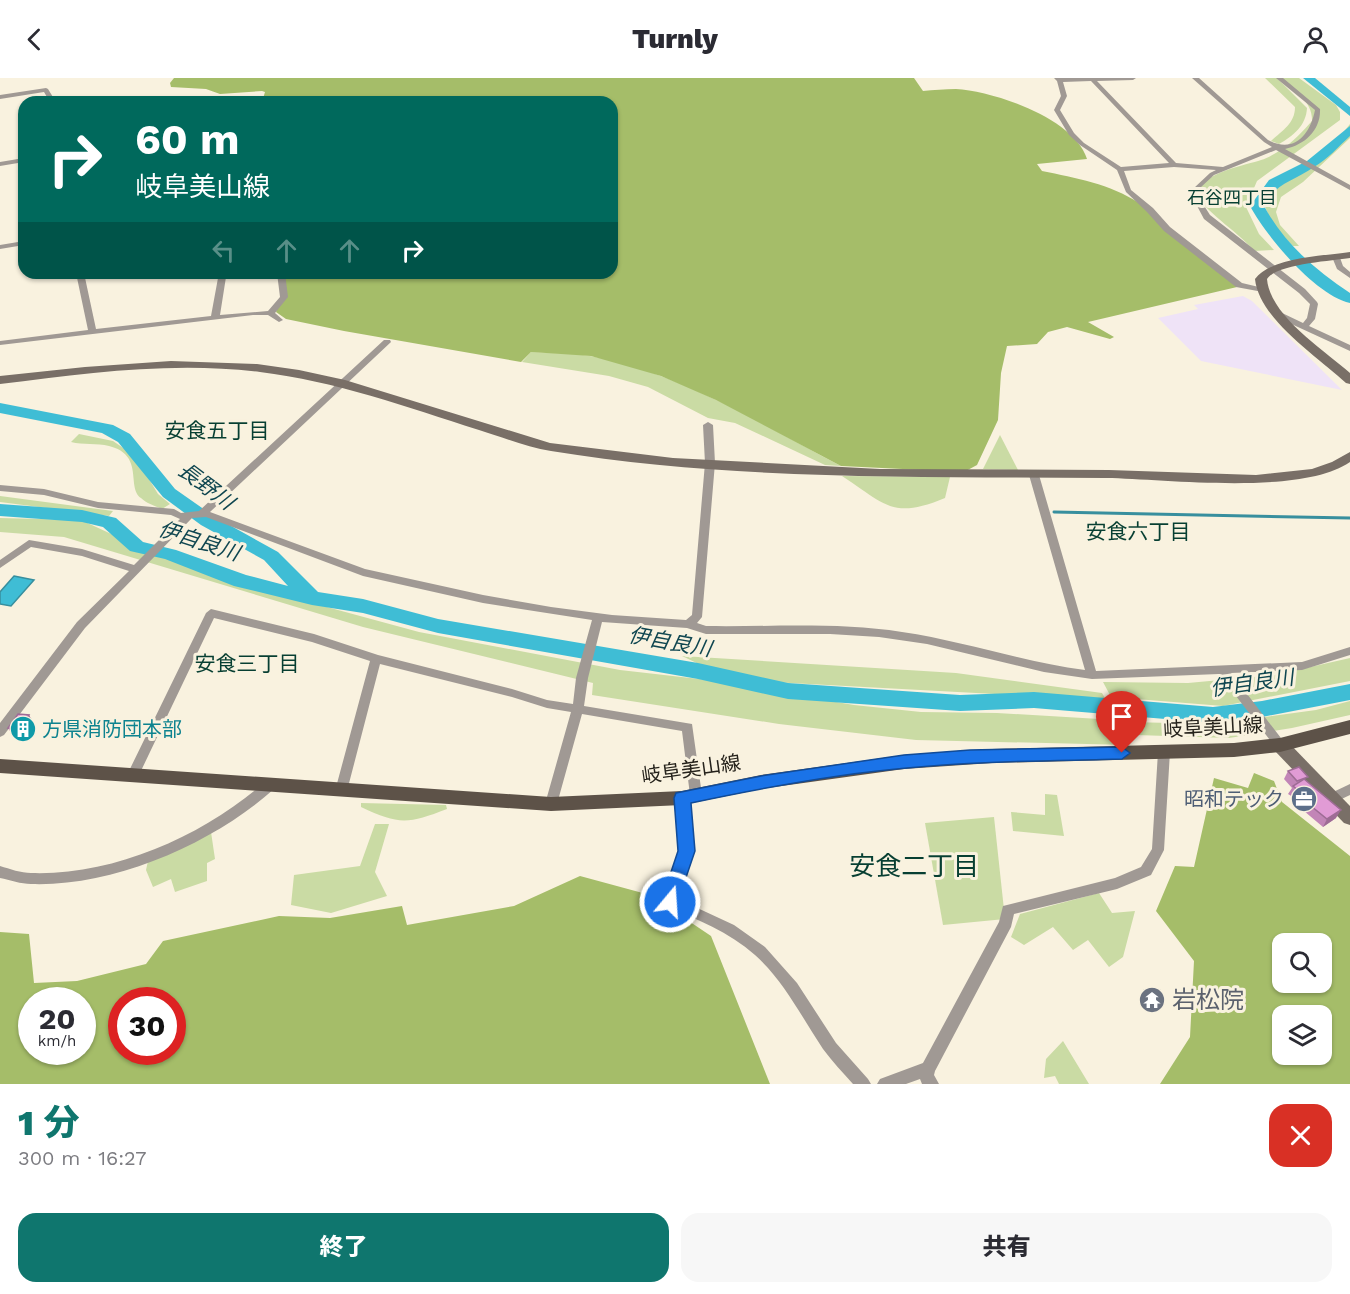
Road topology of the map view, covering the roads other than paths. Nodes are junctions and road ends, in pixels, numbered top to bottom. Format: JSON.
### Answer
{"nodes":[{"id":1,"x":1133,"y":78,"type":"edge"},
{"id":2,"x":1195,"y":78,"type":"edge"},
{"id":3,"x":1279,"y":78,"type":"edge"},
{"id":4,"x":1058,"y":79,"type":"edge"},
{"id":5,"x":1092,"y":79,"type":"edge"},
{"id":6,"x":49,"y":96,"type":"edge"},
{"id":7,"x":0,"y":97,"type":"edge"},
{"id":8,"x":1279,"y":149,"type":"junction"},
{"id":9,"x":18,"y":161,"type":"edge"},
{"id":10,"x":0,"y":164,"type":"edge"},
{"id":11,"x":1174,"y":165,"type":"junction"},
{"id":12,"x":1226,"y":168,"type":"junction"},
{"id":13,"x":1120,"y":169,"type":"junction"},
{"id":14,"x":1350,"y":188,"type":"edge"},
{"id":15,"x":18,"y":244,"type":"edge"},
{"id":16,"x":0,"y":247,"type":"edge"},
{"id":17,"x":1350,"y":255,"type":"edge"},
{"id":18,"x":1333,"y":258,"type":"junction"},
{"id":19,"x":1274,"y":269,"type":"junction"},
{"id":20,"x":1350,"y":276,"type":"edge"},
{"id":21,"x":81,"y":279,"type":"edge"},
{"id":22,"x":222,"y":279,"type":"edge"},
{"id":23,"x":282,"y":279,"type":"edge"},
{"id":24,"x":1260,"y":290,"type":"junction"},
{"id":25,"x":270,"y":313,"type":"junction"},
{"id":26,"x":1277,"y":314,"type":"junction"},
{"id":27,"x":216,"y":318,"type":"junction"},
{"id":28,"x":279,"y":320,"type":"dead end"},
{"id":29,"x":1304,"y":326,"type":"junction"},
{"id":30,"x":92,"y":332,"type":"junction"},
{"id":31,"x":387,"y":342,"type":"dead end"},
{"id":32,"x":0,"y":343,"type":"edge"},
{"id":33,"x":1350,"y":348,"type":"edge"},
{"id":34,"x":0,"y":380,"type":"edge"},
{"id":35,"x":1350,"y":380,"type":"edge"},
{"id":36,"x":341,"y":383,"type":"junction"},
{"id":37,"x":708,"y":425,"type":"dead end"},
{"id":38,"x":1350,"y":456,"type":"edge"},
{"id":39,"x":710,"y":463,"type":"junction"},
{"id":40,"x":1032,"y":475,"type":"junction"},
{"id":41,"x":0,"y":488,"type":"edge"},
{"id":42,"x":203,"y":513,"type":"junction"},
{"id":43,"x":184,"y":519,"type":"junction"},
{"id":44,"x":0,"y":565,"type":"edge"},
{"id":45,"x":135,"y":568,"type":"junction"},
{"id":46,"x":597,"y":623,"type":"junction"},
{"id":47,"x":688,"y":624,"type":"junction"},
{"id":48,"x":1350,"y":651,"type":"edge"},
{"id":49,"x":376,"y":659,"type":"junction"},
{"id":50,"x":1225,"y":673,"type":"junction"},
{"id":51,"x":1092,"y":675,"type":"junction"},
{"id":52,"x":578,"y":709,"type":"junction"},
{"id":53,"x":1350,"y":728,"type":"edge"},
{"id":54,"x":0,"y":732,"type":"edge"},
{"id":55,"x":1280,"y":745,"type":"junction"},
{"id":56,"x":1164,"y":752,"type":"junction"},
{"id":57,"x":0,"y":766,"type":"edge"},
{"id":58,"x":133,"y":775,"type":"junction"},
{"id":59,"x":270,"y":785,"type":"junction"},
{"id":60,"x":1350,"y":789,"type":"edge"},
{"id":61,"x":341,"y":791,"type":"junction"},
{"id":62,"x":689,"y":796,"type":"junction"},
{"id":63,"x":1331,"y":799,"type":"junction"},
{"id":64,"x":551,"y":804,"type":"junction"},
{"id":65,"x":1350,"y":818,"type":"edge"},
{"id":66,"x":0,"y":872,"type":"edge"},
{"id":67,"x":930,"y":1077,"type":"edge"},
{"id":68,"x":863,"y":1084,"type":"edge"},
{"id":69,"x":885,"y":1084,"type":"edge"}],
"edges":[{"from":1,"to":5,"type":"street"},
{"from":2,"to":8,"type":"street"},
{"from":3,"to":8,"type":"street"},
{"from":4,"to":5,"type":"street"},
{"from":4,"to":13,"type":"street"},
{"from":5,"to":11,"type":"street"},
{"from":6,"to":7,"type":"street"},
{"from":8,"to":12,"type":"street"},
{"from":8,"to":14,"type":"street"},
{"from":9,"to":10,"type":"street"},
{"from":11,"to":12,"type":"street"},
{"from":11,"to":13,"type":"street"},
{"from":12,"to":19,"type":"street"},
{"from":13,"to":24,"type":"street"},
{"from":15,"to":16,"type":"street"},
{"from":17,"to":18,"type":"street"},
{"from":18,"to":19,"type":"street"},
{"from":18,"to":20,"type":"street"},
{"from":19,"to":24,"type":"street"},
{"from":19,"to":29,"type":"street"},
{"from":21,"to":30,"type":"street"},
{"from":22,"to":27,"type":"street"},
{"from":23,"to":25,"type":"street"},
{"from":24,"to":26,"type":"street"},
{"from":25,"to":27,"type":"street"},
{"from":25,"to":28,"type":"street"},
{"from":26,"to":29,"type":"street"},
{"from":26,"to":35,"type":"street"},
{"from":27,"to":30,"type":"street"},
{"from":29,"to":33,"type":"street"},
{"from":30,"to":32,"type":"street"},
{"from":31,"to":36,"type":"street"},
{"from":34,"to":36,"type":"street"},
{"from":36,"to":39,"type":"street"},
{"from":36,"to":42,"type":"street"},
{"from":37,"to":39,"type":"street"},
{"from":38,"to":40,"type":"street"},
{"from":39,"to":40,"type":"street"},
{"from":39,"to":47,"type":"street"},
{"from":40,"to":51,"type":"street"},
{"from":41,"to":43,"type":"street"},
{"from":42,"to":43,"type":"street"},
{"from":42,"to":46,"type":"street"},
{"from":43,"to":45,"type":"street"},
{"from":44,"to":45,"type":"street"},
{"from":45,"to":54,"type":"street"},
{"from":46,"to":47,"type":"street"},
{"from":46,"to":52,"type":"street"},
{"from":47,"to":51,"type":"street"},
{"from":48,"to":50,"type":"street"},
{"from":49,"to":52,"type":"street"},
{"from":49,"to":58,"type":"street"},
{"from":49,"to":61,"type":"street"},
{"from":50,"to":51,"type":"street"},
{"from":50,"to":55,"type":"street"},
{"from":52,"to":62,"type":"street"},
{"from":52,"to":64,"type":"street"},
{"from":53,"to":55,"type":"main road","name":"岐阜美山線"},
{"from":55,"to":56,"type":"main road","name":"岐阜美山線"},
{"from":55,"to":63,"type":"street"},
{"from":56,"to":62,"type":"main road","name":"岐阜美山線"},
{"from":56,"to":67,"type":"street"},
{"from":57,"to":58,"type":"main road","name":"岐阜美山線"},
{"from":58,"to":59,"type":"main road","name":"岐阜美山線"},
{"from":59,"to":61,"type":"main road","name":"岐阜美山線"},
{"from":59,"to":66,"type":"street"},
{"from":60,"to":63,"type":"street"},
{"from":61,"to":64,"type":"main road","name":"岐阜美山線"},
{"from":62,"to":64,"type":"main road","name":"岐阜美山線"},
{"from":62,"to":68,"type":"street"},
{"from":63,"to":65,"type":"street"},
{"from":67,"to":69,"type":"street"}]}
